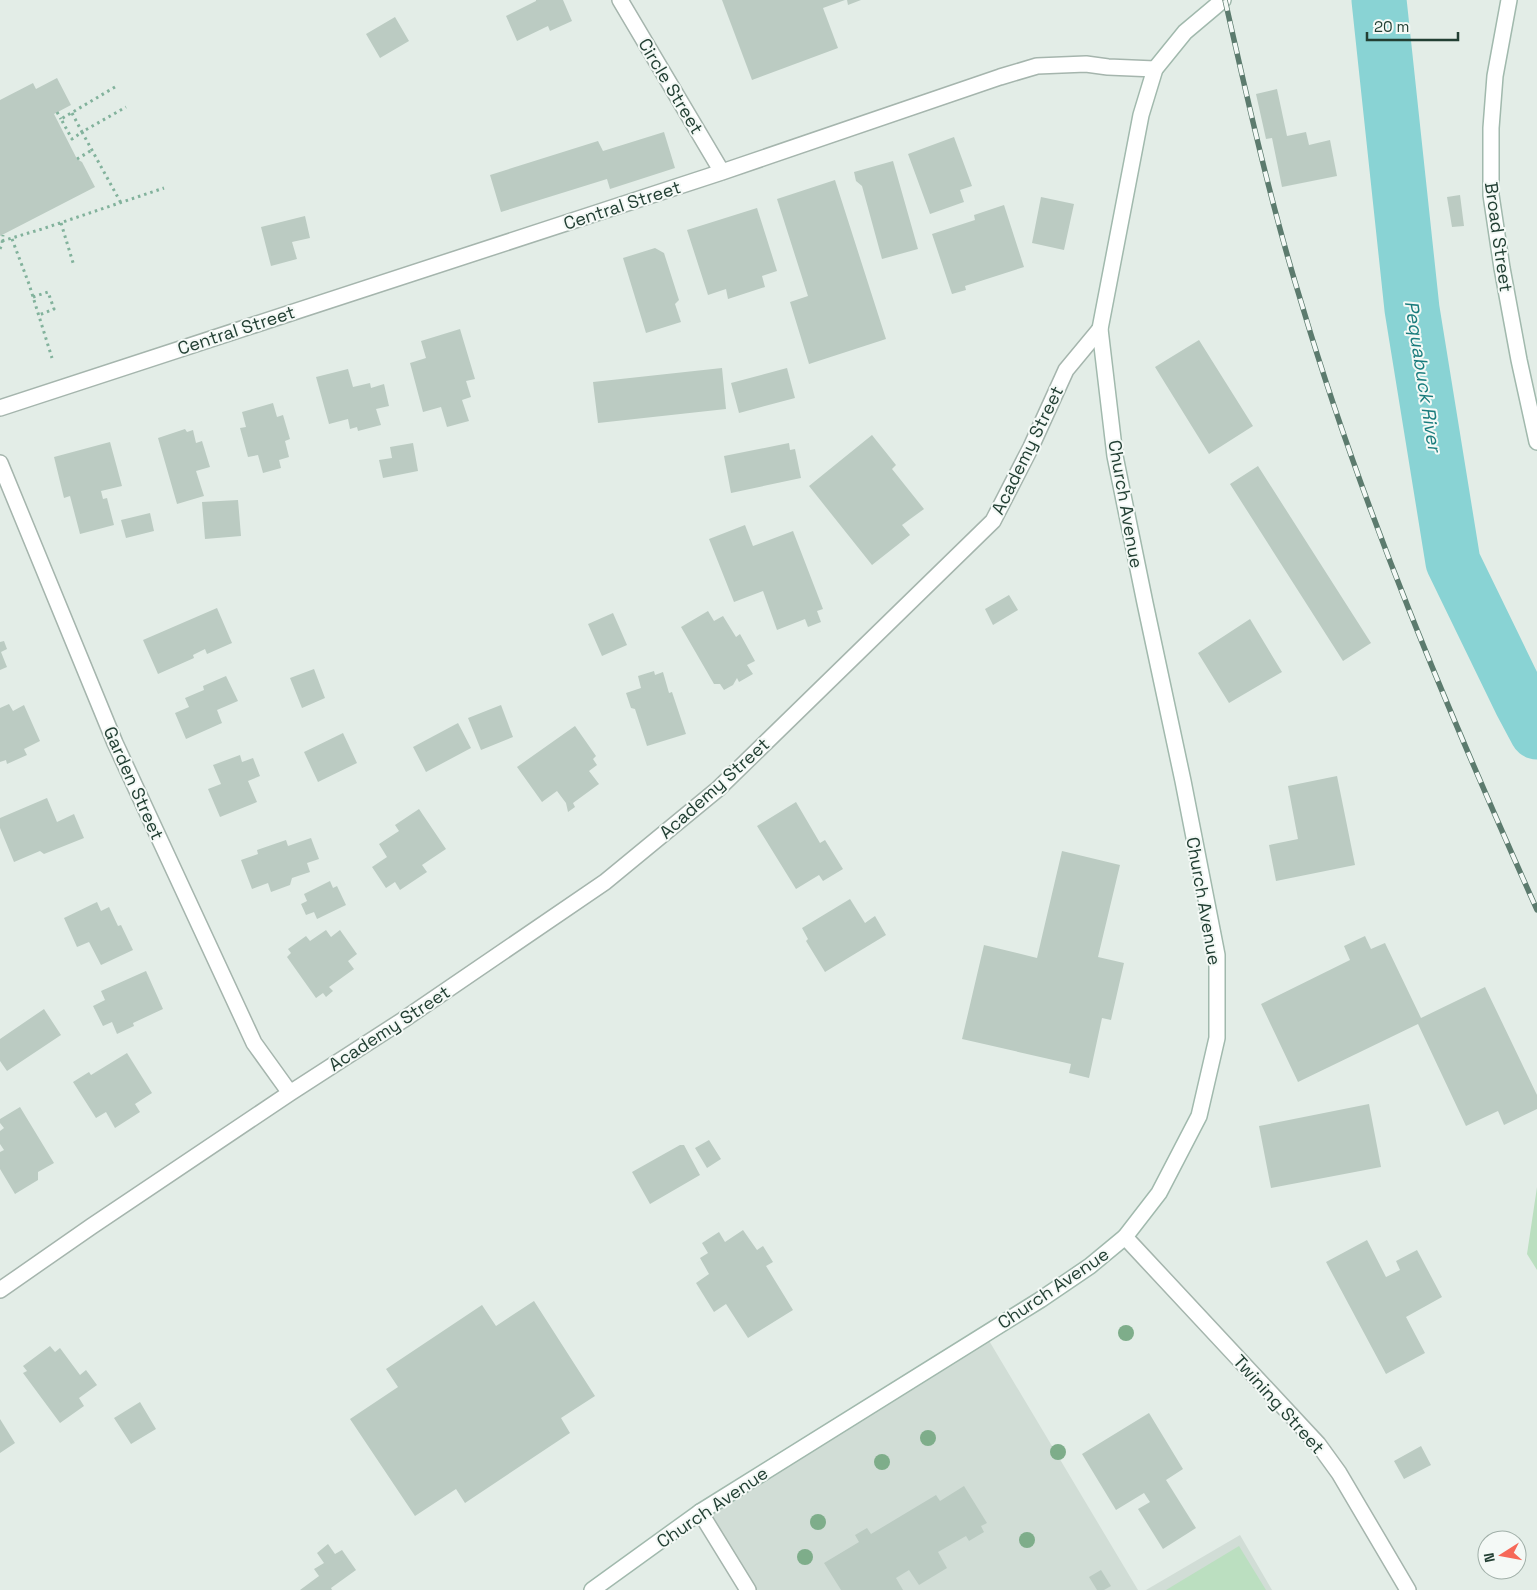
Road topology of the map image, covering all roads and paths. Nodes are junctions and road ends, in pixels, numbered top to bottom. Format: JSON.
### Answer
{"nodes":[{"id":1,"x":620,"y":0,"type":"edge"},
{"id":2,"x":1223,"y":0,"type":"edge"},
{"id":3,"x":1509,"y":0,"type":"edge"},
{"id":4,"x":1155,"y":69,"type":"junction"},
{"id":5,"x":115,"y":87,"type":"dead end"},
{"id":6,"x":126,"y":107,"type":"dead end"},
{"id":7,"x":57,"y":112,"type":"dead end"},
{"id":8,"x":72,"y":113,"type":"junction"},
{"id":9,"x":61,"y":119,"type":"junction"},
{"id":10,"x":82,"y":132,"type":"junction"},
{"id":11,"x":92,"y":150,"type":"junction"},
{"id":12,"x":77,"y":159,"type":"dead end"},
{"id":13,"x":722,"y":172,"type":"junction"},
{"id":14,"x":164,"y":188,"type":"dead end"},
{"id":15,"x":121,"y":203,"type":"junction"},
{"id":16,"x":61,"y":223,"type":"junction"},
{"id":17,"x":3,"y":235,"type":"dead end"},
{"id":18,"x":12,"y":238,"type":"junction"},
{"id":19,"x":2,"y":241,"type":"junction"},
{"id":20,"x":0,"y":249,"type":"edge"},
{"id":21,"x":74,"y":266,"type":"dead end"},
{"id":22,"x":33,"y":297,"type":"junction"},
{"id":23,"x":39,"y":315,"type":"junction"},
{"id":24,"x":1100,"y":329,"type":"junction"},
{"id":25,"x":52,"y":358,"type":"dead end"},
{"id":26,"x":0,"y":408,"type":"edge"},
{"id":27,"x":1537,"y":442,"type":"edge"},
{"id":28,"x":0,"y":463,"type":"edge"},
{"id":29,"x":290,"y":1093,"type":"junction"},
{"id":30,"x":1125,"y":1237,"type":"junction"},
{"id":31,"x":0,"y":1290,"type":"edge"},
{"id":32,"x":700,"y":1512,"type":"junction"},
{"id":33,"x":592,"y":1590,"type":"edge"},
{"id":34,"x":748,"y":1590,"type":"edge"},
{"id":35,"x":1408,"y":1590,"type":"edge"}],
"edges":[{"from":1,"to":13,"type":"street","name":"Circle Street"},
{"from":2,"to":4,"type":"street"},
{"from":3,"to":27,"type":"street","name":"Broad Street"},
{"from":4,"to":13,"type":"street","name":"Central Street"},
{"from":4,"to":24,"type":"street","name":"Academy Street"},
{"from":5,"to":8,"type":"path"},
{"from":6,"to":10,"type":"path"},
{"from":7,"to":9,"type":"path"},
{"from":8,"to":9,"type":"path"},
{"from":8,"to":10,"type":"path"},
{"from":9,"to":10,"type":"path"},
{"from":10,"to":11,"type":"path"},
{"from":11,"to":12,"type":"path"},
{"from":11,"to":15,"type":"path"},
{"from":13,"to":26,"type":"street","name":"Central Street"},
{"from":14,"to":15,"type":"path"},
{"from":15,"to":16,"type":"path"},
{"from":16,"to":18,"type":"path"},
{"from":16,"to":21,"type":"path"},
{"from":17,"to":19,"type":"path"},
{"from":18,"to":19,"type":"path"},
{"from":18,"to":22,"type":"path"},
{"from":19,"to":20,"type":"path"},
{"from":22,"to":23,"type":"path"},
{"from":22,"to":23,"type":"path"},
{"from":23,"to":25,"type":"path"},
{"from":24,"to":29,"type":"street","name":"Academy Street"},
{"from":24,"to":30,"type":"street","name":"Church Avenue"},
{"from":28,"to":29,"type":"street","name":"Garden Street"},
{"from":29,"to":31,"type":"street","name":"Academy Street"},
{"from":30,"to":32,"type":"street","name":"Church Avenue"},
{"from":30,"to":35,"type":"street","name":"Twining Street"},
{"from":32,"to":33,"type":"street","name":"Church Avenue"},
{"from":32,"to":34,"type":"street"}]}
